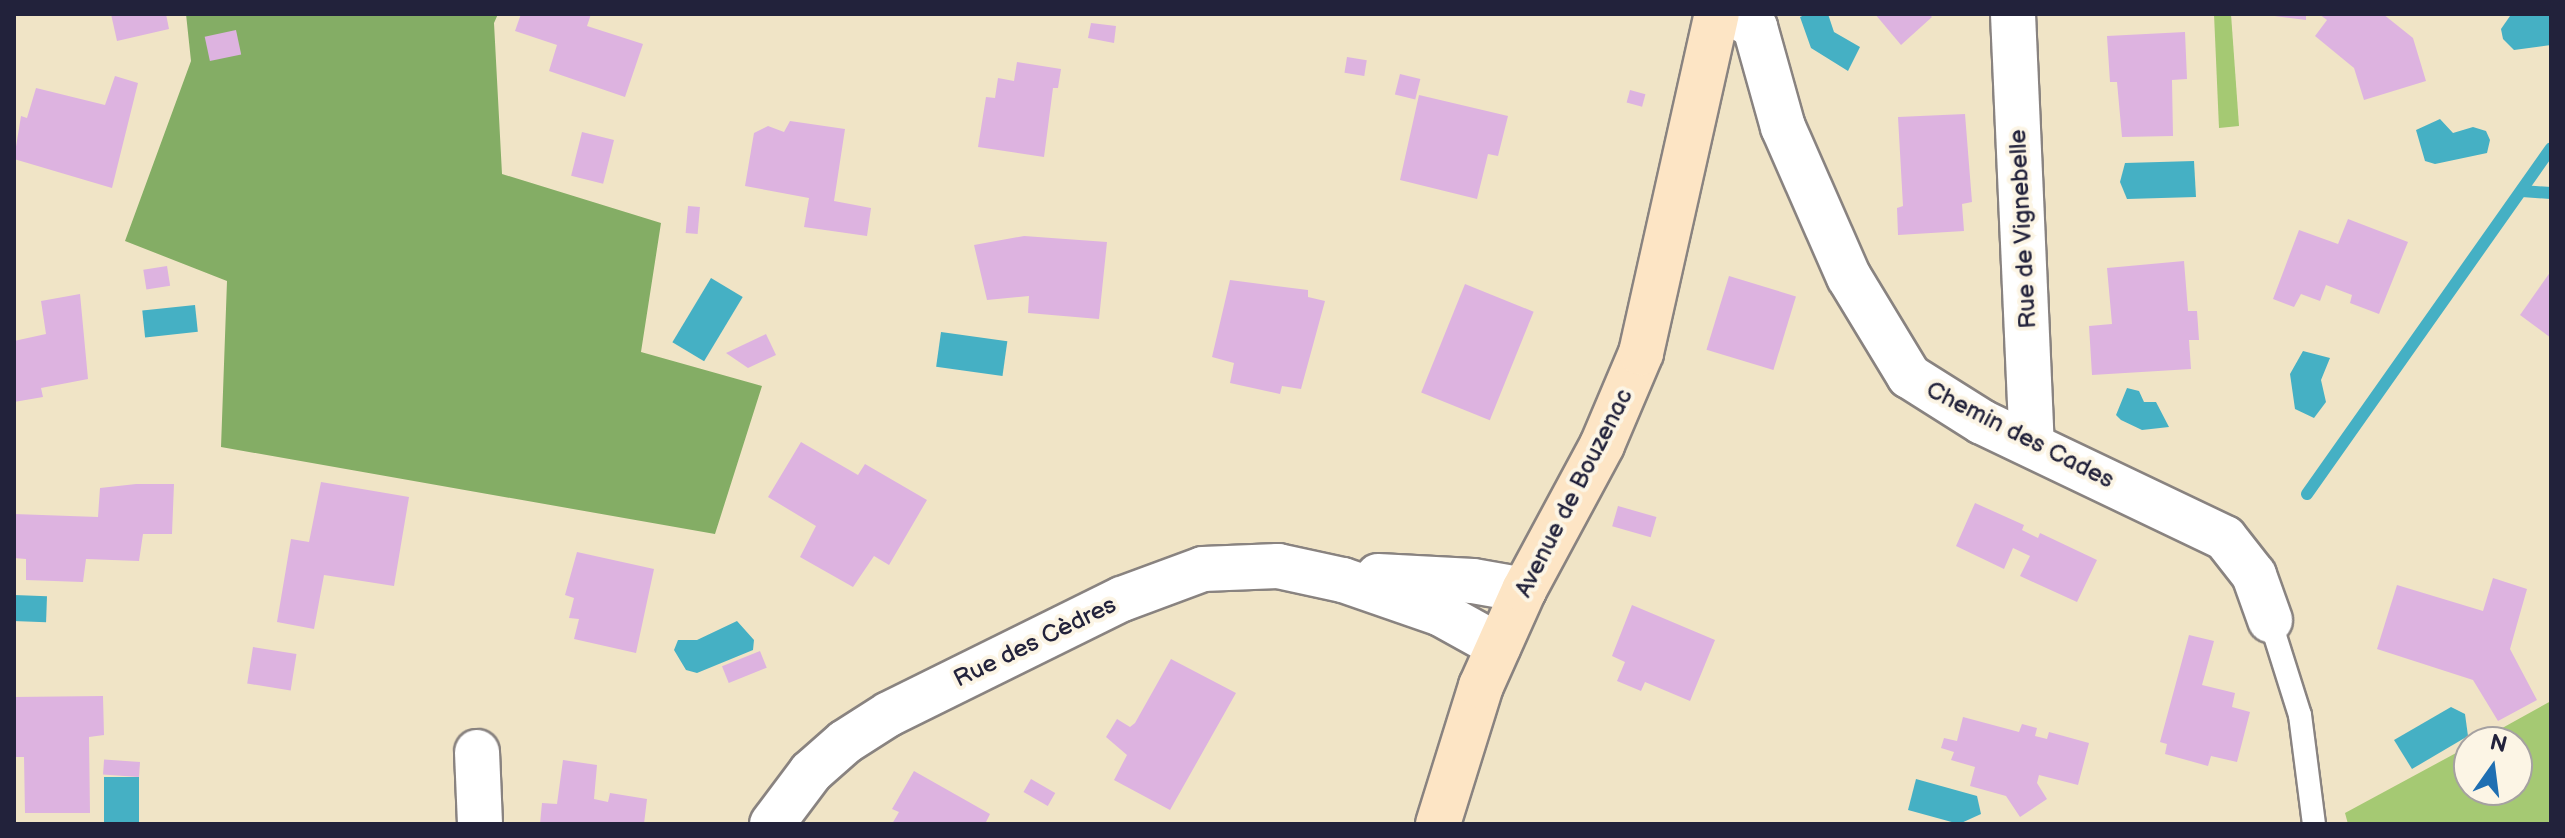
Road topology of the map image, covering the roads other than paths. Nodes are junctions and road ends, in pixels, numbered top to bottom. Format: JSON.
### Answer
{"nodes":[{"id":1,"x":1717,"y":14,"type":"edge"},
{"id":2,"x":1734,"y":14,"type":"edge"},
{"id":3,"x":2013,"y":14,"type":"edge"},
{"id":4,"x":2032,"y":443,"type":"junction"},
{"id":5,"x":1343,"y":580,"type":"junction"},
{"id":6,"x":1524,"y":590,"type":"junction"},
{"id":7,"x":2270,"y":620,"type":"joint"},
{"id":8,"x":1499,"y":646,"type":"junction"},
{"id":9,"x":477,"y":752,"type":"dead end"},
{"id":10,"x":480,"y":824,"type":"edge"},
{"id":11,"x":772,"y":824,"type":"edge"},
{"id":12,"x":1438,"y":824,"type":"edge"},
{"id":13,"x":2314,"y":824,"type":"edge"}],
"edges":[{"from":1,"to":6,"type":"street","name":"Avenue de Bouzenac"},
{"from":2,"to":4,"type":"street","name":"Chemin des Cades"},
{"from":3,"to":4,"type":"street","name":"Rue de Vignebelle"},
{"from":4,"to":7,"type":"street","name":"Chemin des Cades"},
{"from":5,"to":6,"type":"street","name":"Rue des Cèdres"},
{"from":5,"to":8,"type":"street","name":"Rue des Cèdres"},
{"from":5,"to":11,"type":"street","name":"Rue des Cèdres"},
{"from":6,"to":8,"type":"street","name":"Avenue de Bouzenac"},
{"from":7,"to":13,"type":"lane","name":"Chemin des Cades"},
{"from":8,"to":12,"type":"street","name":"Avenue de Bouzenac"},
{"from":9,"to":10,"type":"street"}]}
